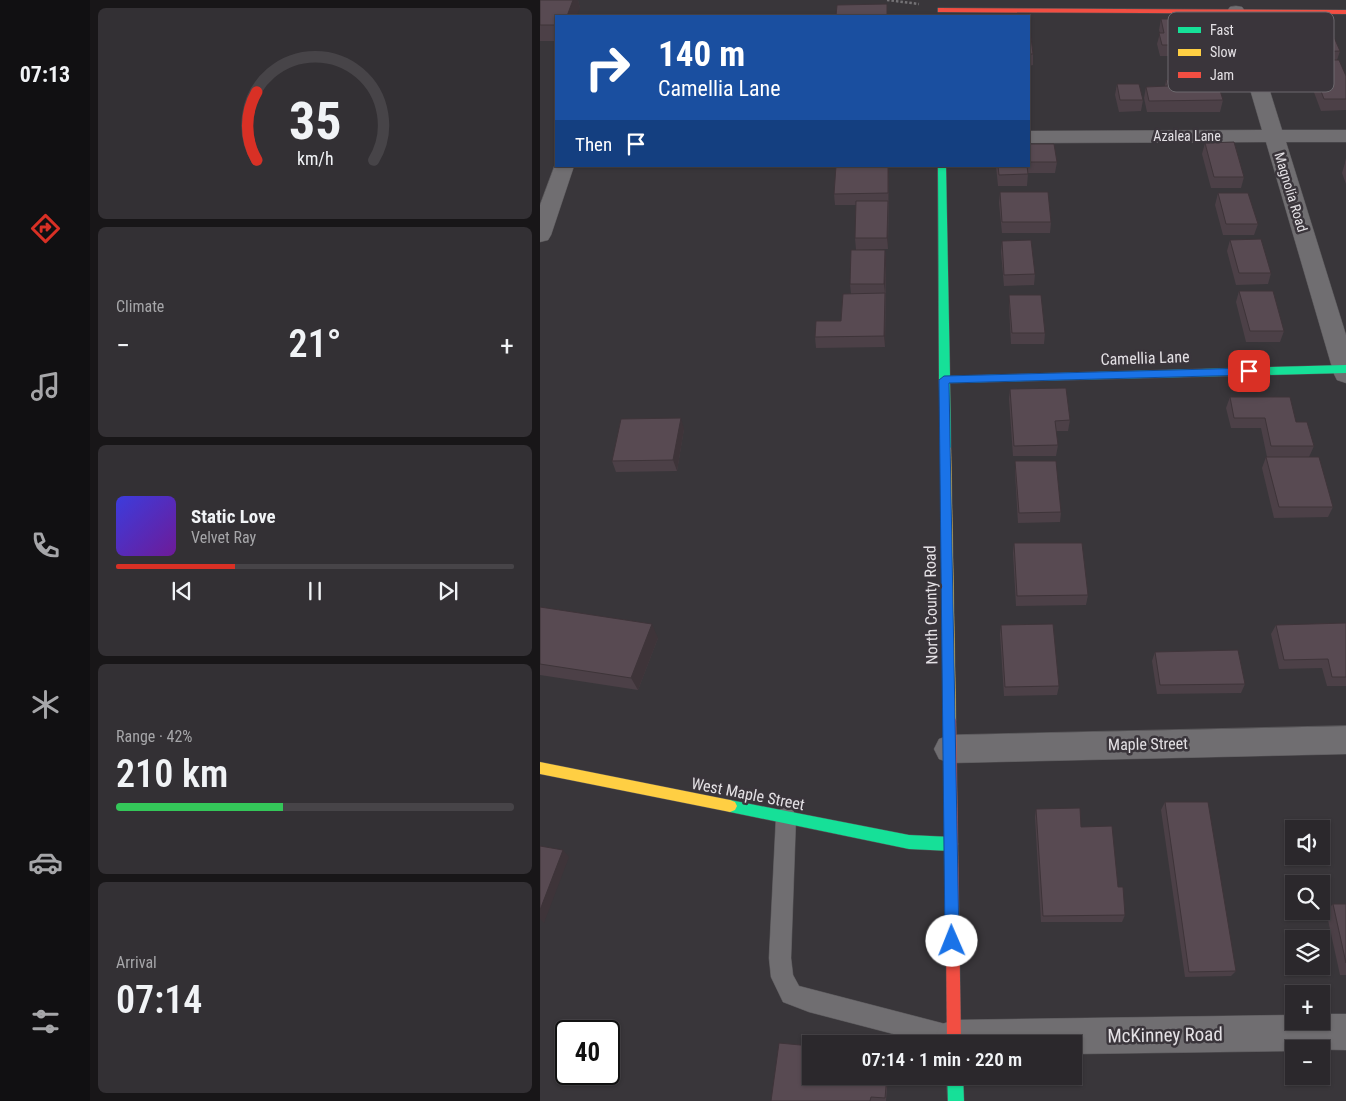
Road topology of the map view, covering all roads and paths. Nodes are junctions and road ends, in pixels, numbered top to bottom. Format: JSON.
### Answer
{"nodes":[{"id":1,"x":887,"y":0,"type":"edge"},
{"id":2,"x":922,"y":4,"type":"dead end"},
{"id":3,"x":941,"y":9,"type":"edge"},
{"id":4,"x":1236,"y":11,"type":"joint"},
{"id":5,"x":1346,"y":12,"type":"edge"},
{"id":6,"x":1261,"y":92,"type":"edge"},
{"id":7,"x":1274,"y":136,"type":"junction"},
{"id":8,"x":1346,"y":136,"type":"edge"},
{"id":9,"x":1030,"y":137,"type":"edge"},
{"id":10,"x":564,"y":167,"type":"edge"},
{"id":11,"x":942,"y":167,"type":"edge"},
{"id":12,"x":540,"y":234,"type":"edge"},
{"id":13,"x":1346,"y":370,"type":"edge"},
{"id":14,"x":944,"y":380,"type":"junction"},
{"id":15,"x":1346,"y":740,"type":"edge"},
{"id":16,"x":950,"y":749,"type":"junction"},
{"id":17,"x":540,"y":768,"type":"edge"},
{"id":18,"x":786,"y":818,"type":"junction"},
{"id":19,"x":951,"y":844,"type":"junction"},
{"id":20,"x":1346,"y":1032,"type":"edge"},
{"id":21,"x":935,"y":1035,"type":"edge"},
{"id":22,"x":954,"y":1035,"type":"edge"},
{"id":23,"x":1082,"y":1038,"type":"edge"},
{"id":24,"x":955,"y":1085,"type":"edge"},
{"id":25,"x":956,"y":1101,"type":"edge"}],
"edges":[{"from":1,"to":2,"type":"path"},
{"from":3,"to":4,"type":"street"},
{"from":4,"to":5,"type":"street"},
{"from":6,"to":7,"type":"street","name":"Magnolia Road"},
{"from":7,"to":8,"type":"street","name":"Azalea Lane"},
{"from":7,"to":9,"type":"street","name":"Azalea Lane"},
{"from":7,"to":13,"type":"street","name":"Magnolia Road"},
{"from":10,"to":12,"type":"street"},
{"from":11,"to":14,"type":"street","name":"North County Road"},
{"from":13,"to":14,"type":"street","name":"Camellia Lane"},
{"from":14,"to":16,"type":"street","name":"North County Road"},
{"from":15,"to":16,"type":"street","name":"Maple Street"},
{"from":16,"to":19,"type":"street","name":"North County Road"},
{"from":17,"to":18,"type":"street","name":"West Maple Street"},
{"from":18,"to":19,"type":"street","name":"West Maple Street"},
{"from":18,"to":21,"type":"lane"},
{"from":19,"to":22,"type":"street","name":"North County Road"},
{"from":20,"to":23,"type":"street","name":"McKinney Road"},
{"from":24,"to":25,"type":"street"}]}
